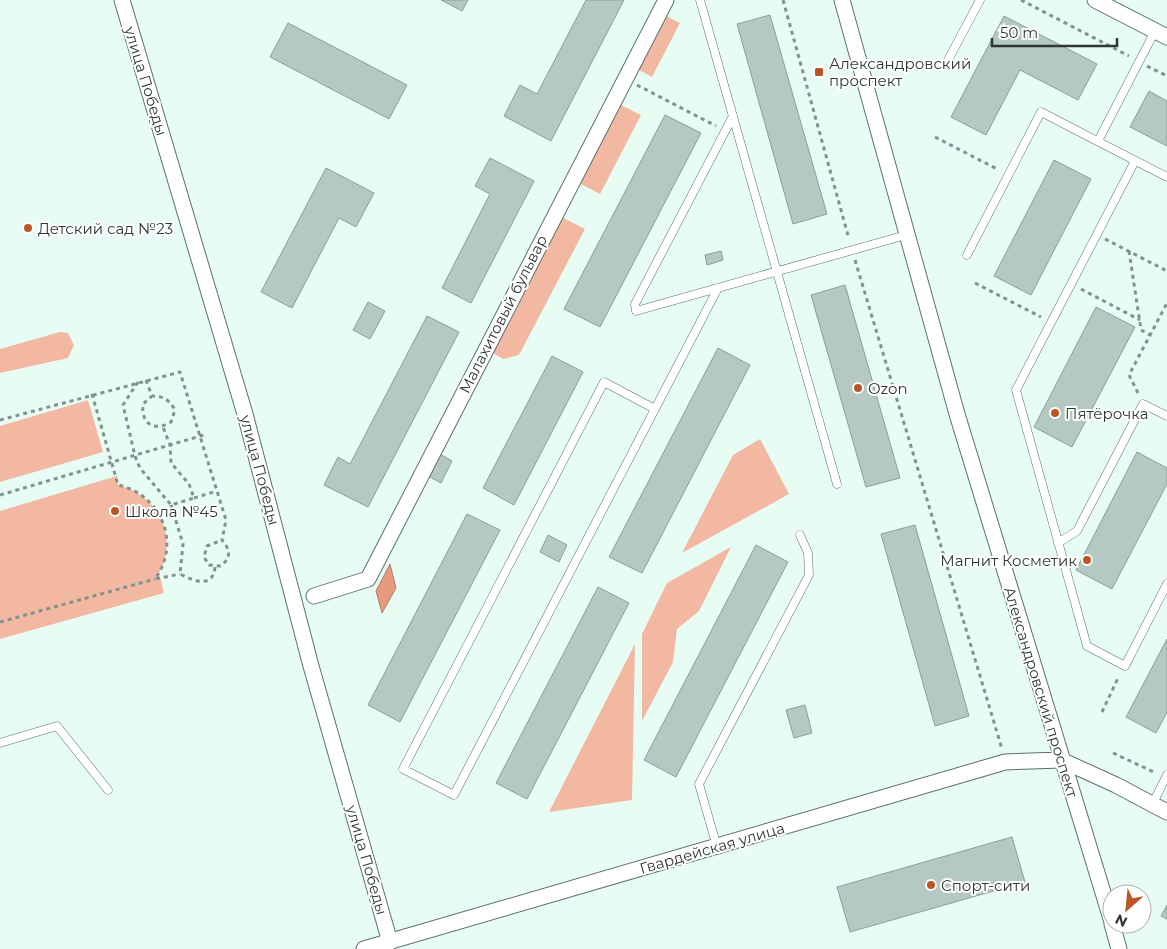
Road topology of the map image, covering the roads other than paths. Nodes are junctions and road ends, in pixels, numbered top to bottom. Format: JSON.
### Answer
{"nodes":[{"id":1,"x":122,"y":0,"type":"edge"},
{"id":2,"x":666,"y":0,"type":"edge"},
{"id":3,"x":700,"y":0,"type":"edge"},
{"id":4,"x":842,"y":0,"type":"edge"},
{"id":5,"x":980,"y":0,"type":"edge"},
{"id":6,"x":1095,"y":0,"type":"edge"},
{"id":7,"x":1161,"y":34,"type":"edge"},
{"id":8,"x":947,"y":62,"type":"dead end"},
{"id":9,"x":733,"y":116,"type":"junction"},
{"id":10,"x":1098,"y":141,"type":"junction"},
{"id":11,"x":1135,"y":161,"type":"junction"},
{"id":12,"x":1167,"y":177,"type":"edge"},
{"id":13,"x":906,"y":235,"type":"junction"},
{"id":14,"x":967,"y":255,"type":"dead end"},
{"id":15,"x":777,"y":272,"type":"junction"},
{"id":16,"x":718,"y":288,"type":"junction"},
{"id":17,"x":655,"y":409,"type":"junction"},
{"id":18,"x":1167,"y":416,"type":"edge"},
{"id":19,"x":837,"y":484,"type":"dead end"},
{"id":20,"x":800,"y":535,"type":"dead end"},
{"id":21,"x":1058,"y":543,"type":"junction"},
{"id":22,"x":1167,"y":584,"type":"edge"},
{"id":23,"x":314,"y":596,"type":"dead end"},
{"id":24,"x":0,"y":743,"type":"edge"},
{"id":25,"x":1061,"y":760,"type":"junction"},
{"id":26,"x":1166,"y":776,"type":"edge"},
{"id":27,"x":108,"y":790,"type":"dead end"},
{"id":28,"x":1152,"y":805,"type":"junction"},
{"id":29,"x":1167,"y":812,"type":"edge"},
{"id":30,"x":717,"y":847,"type":"junction"},
{"id":31,"x":1102,"y":891,"type":"edge"},
{"id":32,"x":1115,"y":934,"type":"edge"},
{"id":33,"x":391,"y":946,"type":"edge"},
{"id":34,"x":364,"y":949,"type":"edge"},
{"id":35,"x":1119,"y":949,"type":"edge"}],
"edges":[{"from":1,"to":33,"type":"street","name":"улица Победы"},
{"from":2,"to":23,"type":"street","name":"Малахитовый бульвар"},
{"from":3,"to":9,"type":"lane"},
{"from":4,"to":13,"type":"street","name":"Александровский проспект"},
{"from":5,"to":8,"type":"lane"},
{"from":6,"to":7,"type":"street"},
{"from":7,"to":10,"type":"lane"},
{"from":9,"to":15,"type":"lane"},
{"from":9,"to":16,"type":"lane"},
{"from":10,"to":11,"type":"lane"},
{"from":10,"to":14,"type":"lane"},
{"from":11,"to":12,"type":"lane"},
{"from":11,"to":21,"type":"lane"},
{"from":13,"to":15,"type":"lane"},
{"from":13,"to":25,"type":"street","name":"Александровский проспект"},
{"from":15,"to":16,"type":"lane"},
{"from":15,"to":19,"type":"lane"},
{"from":16,"to":17,"type":"lane"},
{"from":17,"to":17,"type":"lane"},
{"from":18,"to":21,"type":"lane"},
{"from":20,"to":30,"type":"lane"},
{"from":21,"to":22,"type":"lane"},
{"from":24,"to":27,"type":"lane"},
{"from":25,"to":28,"type":"street"},
{"from":25,"to":30,"type":"street","name":"Гвардейская улица"},
{"from":25,"to":31,"type":"street","name":"Александровский проспект"},
{"from":26,"to":28,"type":"lane"},
{"from":28,"to":29,"type":"street"},
{"from":30,"to":33,"type":"street","name":"Гвардейская улица"},
{"from":32,"to":35,"type":"street","name":"Александровский проспект"},
{"from":33,"to":34,"type":"street","name":"Гвардейская улица"}]}
